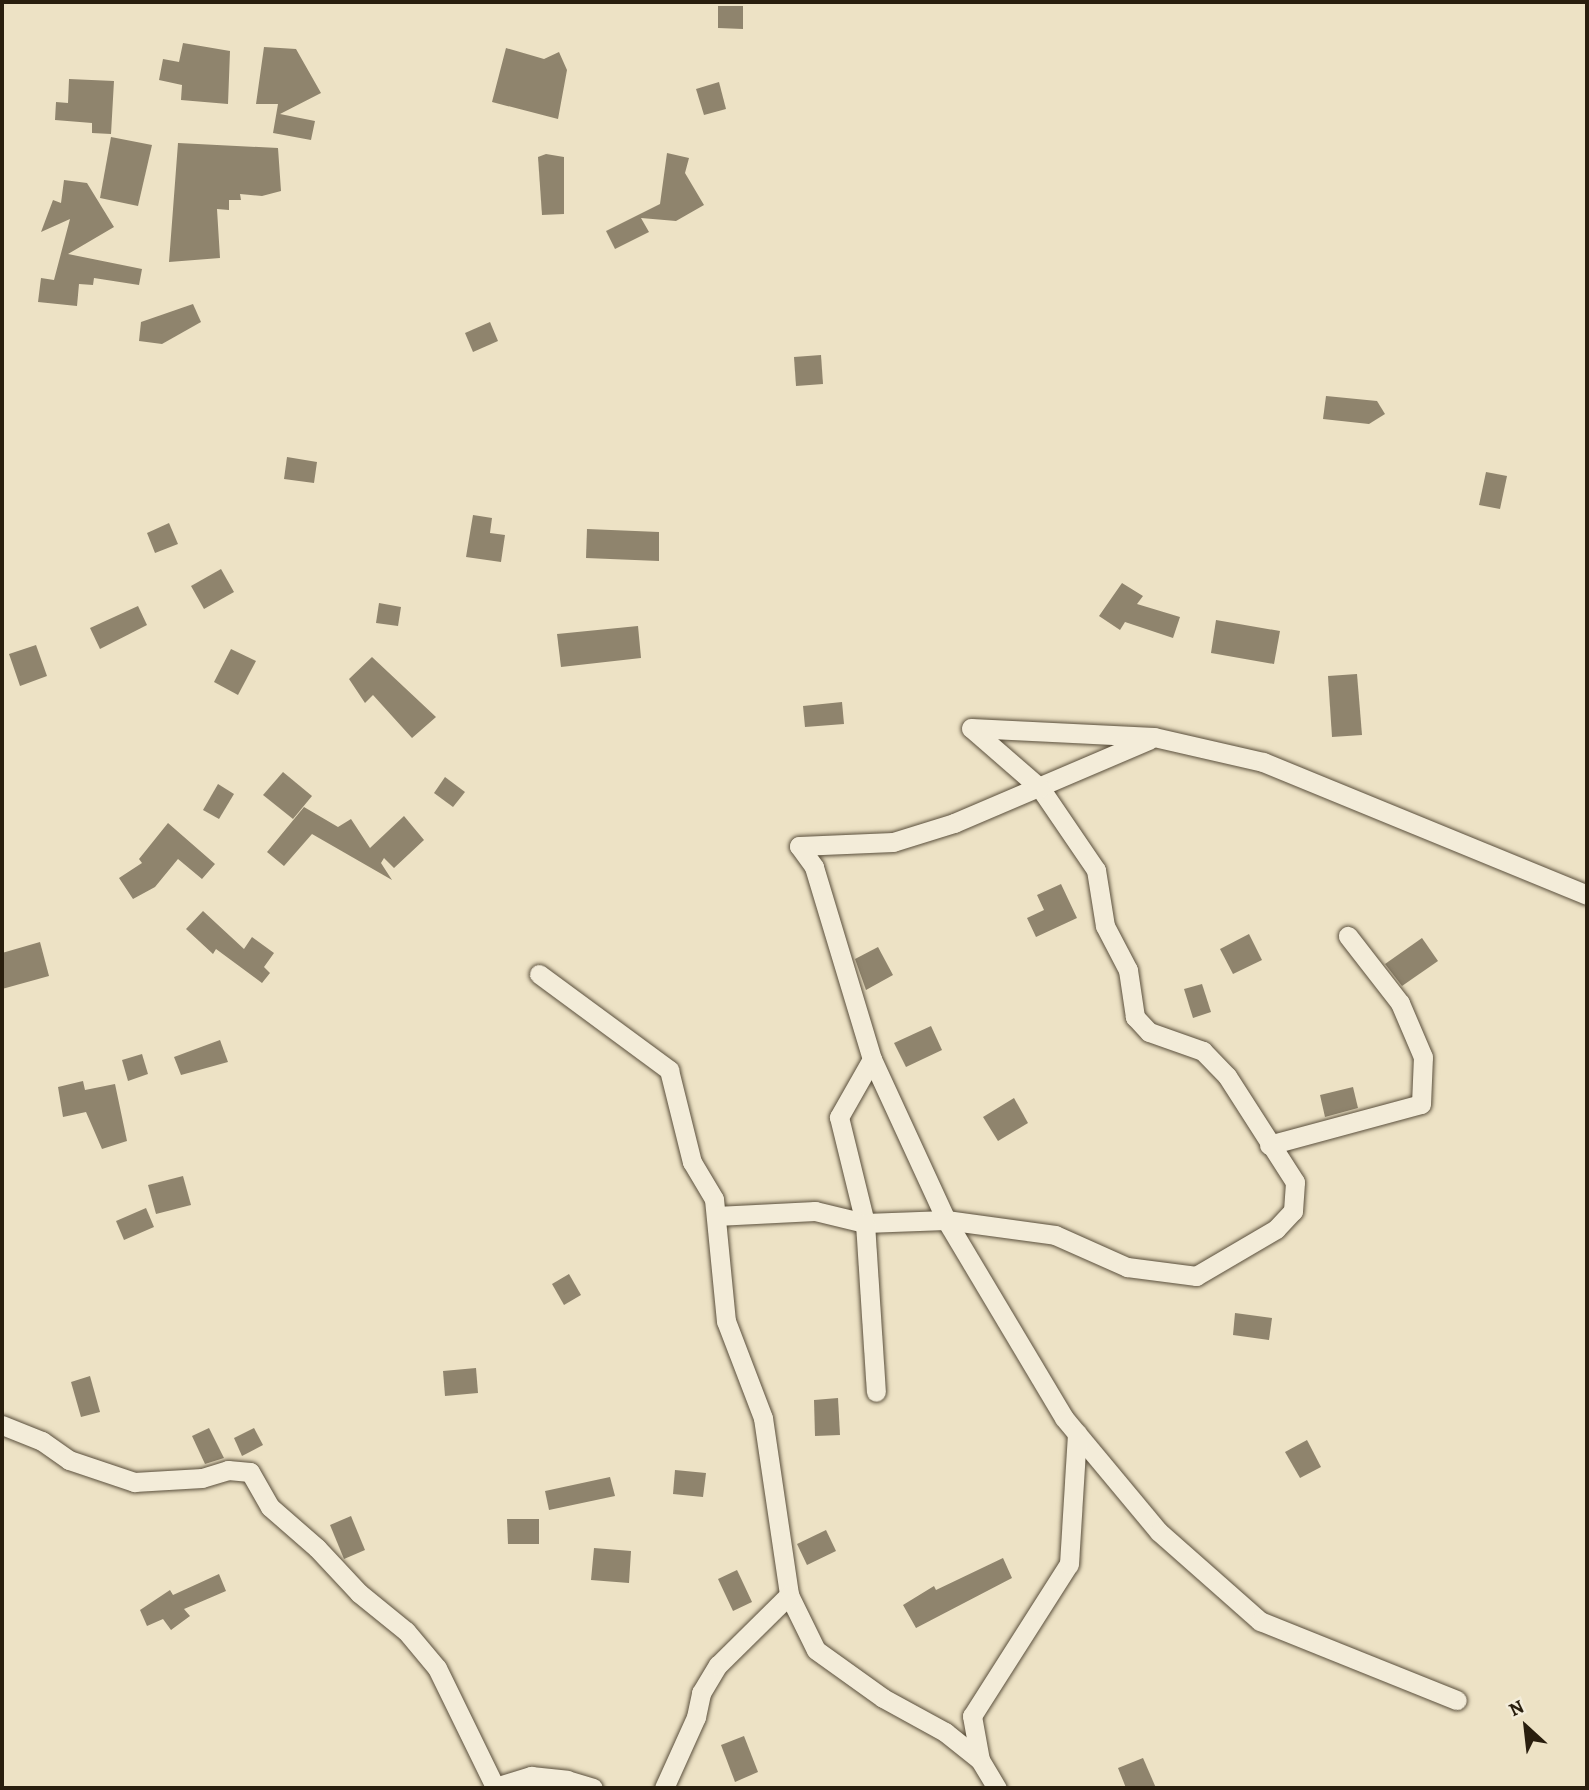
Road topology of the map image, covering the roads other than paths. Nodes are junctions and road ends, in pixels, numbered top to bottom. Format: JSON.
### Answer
{"nodes":[{"id":1,"x":1154,"y":737,"type":"junction"},
{"id":2,"x":1040,"y":788,"type":"junction"},
{"id":3,"x":1587,"y":895,"type":"edge"},
{"id":4,"x":1348,"y":936,"type":"dead end"},
{"id":5,"x":539,"y":974,"type":"dead end"},
{"id":6,"x":872,"y":1059,"type":"junction"},
{"id":7,"x":1269,"y":1144,"type":"junction"},
{"id":8,"x":716,"y":1216,"type":"junction"},
{"id":9,"x":946,"y":1220,"type":"junction"},
{"id":10,"x":865,"y":1223,"type":"junction"},
{"id":11,"x":876,"y":1392,"type":"dead end"},
{"id":12,"x":2,"y":1425,"type":"edge"},
{"id":13,"x":1077,"y":1433,"type":"junction"},
{"id":14,"x":789,"y":1595,"type":"junction"},
{"id":15,"x":1457,"y":1700,"type":"dead end"},
{"id":16,"x":980,"y":1760,"type":"junction"},
{"id":17,"x":593,"y":1788,"type":"edge"},
{"id":18,"x":664,"y":1788,"type":"edge"},
{"id":19,"x":997,"y":1788,"type":"edge"}],
"edges":[{"from":1,"to":2,"type":"street"},
{"from":1,"to":2,"type":"street"},
{"from":1,"to":3,"type":"street"},
{"from":2,"to":6,"type":"street"},
{"from":2,"to":7,"type":"street"},
{"from":4,"to":7,"type":"street"},
{"from":5,"to":8,"type":"street"},
{"from":6,"to":9,"type":"street"},
{"from":6,"to":10,"type":"street"},
{"from":7,"to":9,"type":"street"},
{"from":8,"to":10,"type":"street"},
{"from":8,"to":14,"type":"street"},
{"from":9,"to":10,"type":"street"},
{"from":9,"to":13,"type":"street"},
{"from":10,"to":11,"type":"street"},
{"from":12,"to":17,"type":"street"},
{"from":13,"to":15,"type":"street"},
{"from":13,"to":16,"type":"street"},
{"from":14,"to":16,"type":"street"},
{"from":14,"to":18,"type":"street"},
{"from":16,"to":19,"type":"street"}]}
